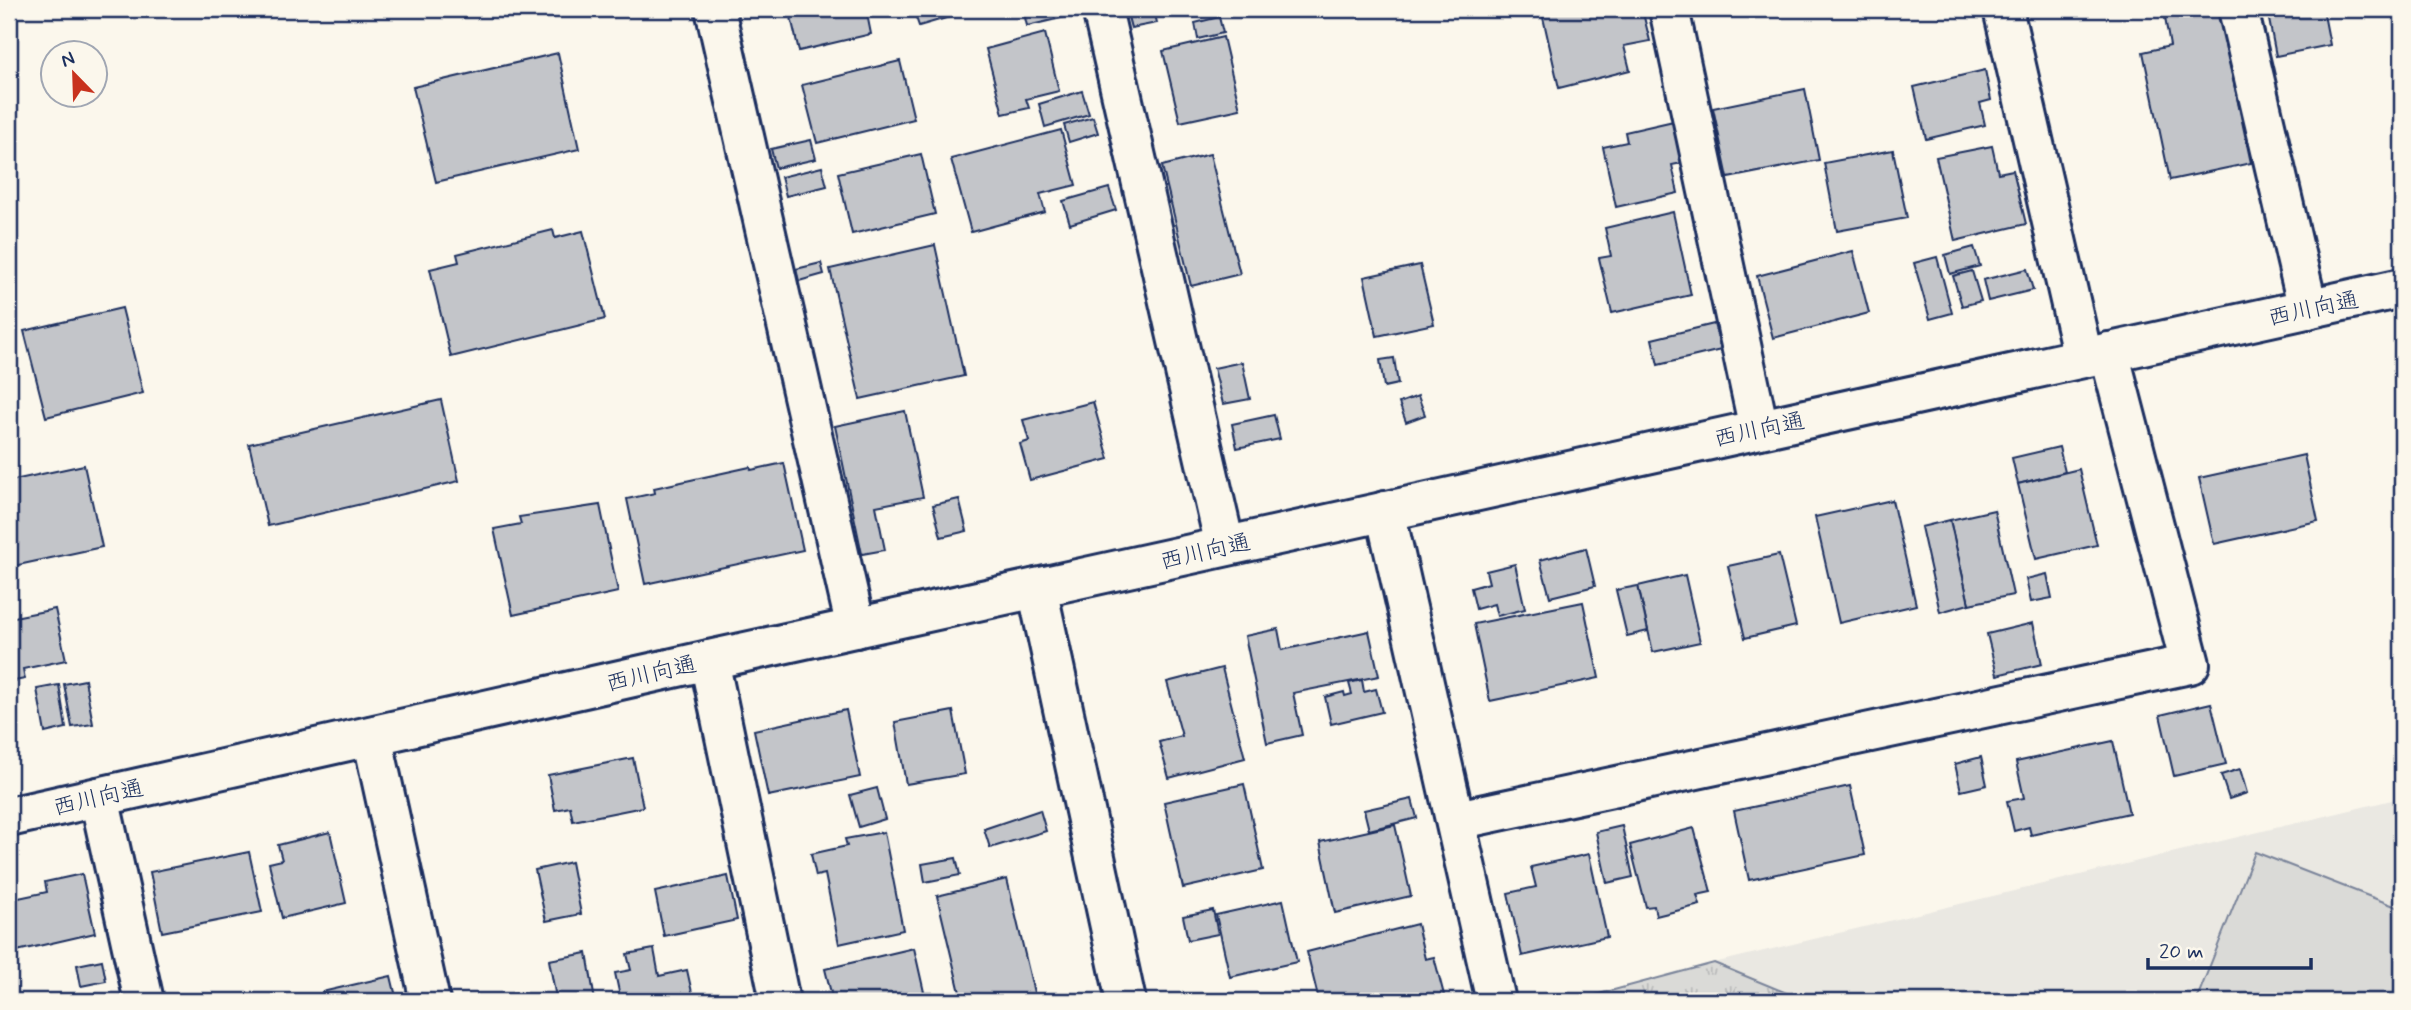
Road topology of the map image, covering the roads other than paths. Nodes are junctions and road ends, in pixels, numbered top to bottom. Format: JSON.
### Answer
{"nodes":[{"id":1,"x":715,"y":9,"type":"edge"},
{"id":2,"x":1102,"y":9,"type":"edge"},
{"id":3,"x":1669,"y":9,"type":"edge"},
{"id":4,"x":2003,"y":9,"type":"edge"},
{"id":5,"x":2238,"y":9,"type":"edge"},
{"id":6,"x":2402,"y":288,"type":"edge"},
{"id":7,"x":2308,"y":309,"type":"junction"},
{"id":8,"x":2096,"y":354,"type":"junction"},
{"id":9,"x":1759,"y":429,"type":"junction"},
{"id":10,"x":1385,"y":511,"type":"junction"},
{"id":11,"x":1225,"y":546,"type":"junction"},
{"id":12,"x":1037,"y":588,"type":"junction"},
{"id":13,"x":856,"y":628,"type":"junction"},
{"id":14,"x":709,"y":660,"type":"junction"},
{"id":15,"x":372,"y":736,"type":"junction"},
{"id":16,"x":99,"y":797,"type":"junction"},
{"id":17,"x":9,"y":817,"type":"edge"},
{"id":18,"x":1457,"y":820,"type":"junction"},
{"id":19,"x":144,"y":1001,"type":"edge"},
{"id":20,"x":430,"y":1001,"type":"edge"},
{"id":21,"x":780,"y":1001,"type":"edge"},
{"id":22,"x":1126,"y":1001,"type":"edge"},
{"id":23,"x":1496,"y":1001,"type":"edge"}],
"edges":[{"from":1,"to":13,"type":"street"},
{"from":2,"to":11,"type":"street"},
{"from":3,"to":9,"type":"street"},
{"from":4,"to":8,"type":"street"},
{"from":5,"to":7,"type":"street"},
{"from":6,"to":7,"type":"street","name":"西川向通"},
{"from":7,"to":8,"type":"street","name":"西川向通"},
{"from":8,"to":9,"type":"street","name":"西川向通"},
{"from":8,"to":18,"type":"street"},
{"from":9,"to":10,"type":"street","name":"西川向通"},
{"from":10,"to":11,"type":"street","name":"西川向通"},
{"from":10,"to":18,"type":"street"},
{"from":11,"to":12,"type":"street","name":"西川向通"},
{"from":12,"to":13,"type":"street","name":"西川向通"},
{"from":12,"to":22,"type":"street"},
{"from":13,"to":14,"type":"street","name":"西川向通"},
{"from":14,"to":15,"type":"street","name":"西川向通"},
{"from":14,"to":21,"type":"street"},
{"from":15,"to":16,"type":"street","name":"西川向通"},
{"from":15,"to":20,"type":"street"},
{"from":16,"to":17,"type":"street","name":"西川向通"},
{"from":16,"to":19,"type":"street"},
{"from":18,"to":23,"type":"street"}]}
